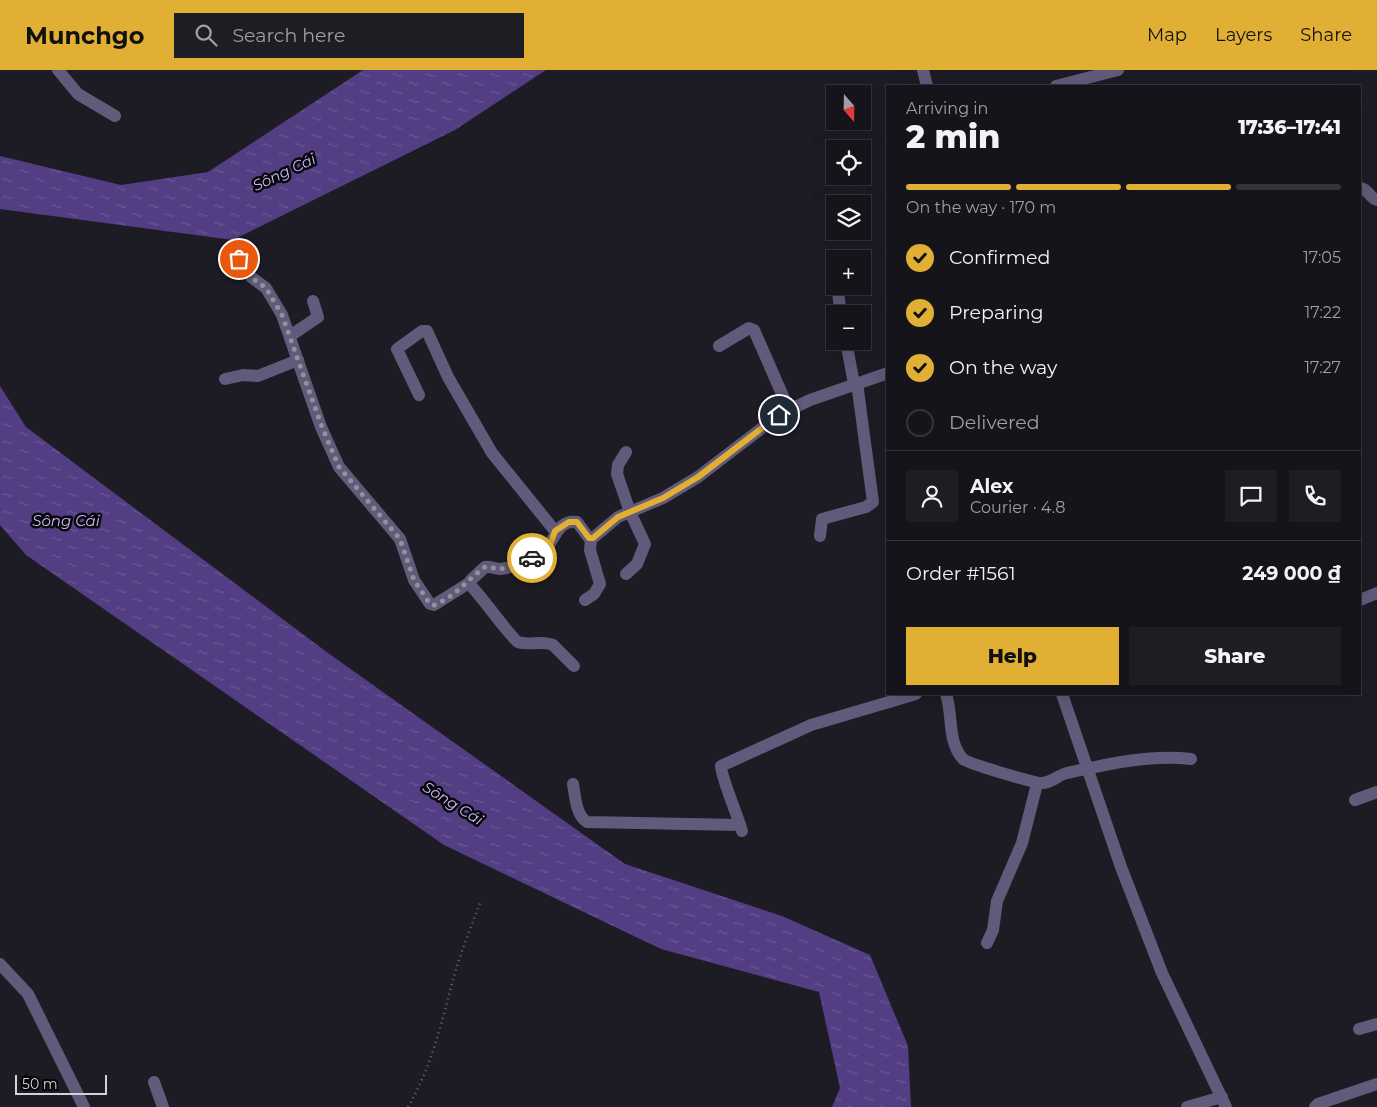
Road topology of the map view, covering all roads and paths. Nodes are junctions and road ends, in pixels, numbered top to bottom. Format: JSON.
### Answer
{"nodes":[{"id":1,"x":58,"y":70,"type":"edge"},
{"id":2,"x":922,"y":70,"type":"edge"},
{"id":3,"x":1118,"y":70,"type":"edge"},
{"id":4,"x":927,"y":85,"type":"edge"},
{"id":5,"x":1060,"y":85,"type":"edge"},
{"id":6,"x":115,"y":116,"type":"dead end"},
{"id":7,"x":1361,"y":188,"type":"edge"},
{"id":8,"x":1377,"y":200,"type":"edge"},
{"id":9,"x":239,"y":259,"type":"dead end"},
{"id":10,"x":313,"y":301,"type":"dead end"},
{"id":11,"x":290,"y":336,"type":"junction"},
{"id":12,"x":719,"y":346,"type":"dead end"},
{"id":13,"x":848,"y":350,"type":"edge"},
{"id":14,"x":298,"y":360,"type":"junction"},
{"id":15,"x":886,"y":374,"type":"edge"},
{"id":16,"x":226,"y":379,"type":"dead end"},
{"id":17,"x":856,"y":384,"type":"junction"},
{"id":18,"x":419,"y":395,"type":"dead end"},
{"id":19,"x":789,"y":410,"type":"junction"},
{"id":20,"x":626,"y":452,"type":"dead end"},
{"id":21,"x":630,"y":512,"type":"junction"},
{"id":22,"x":555,"y":531,"type":"junction"},
{"id":23,"x":820,"y":536,"type":"dead end"},
{"id":24,"x":591,"y":539,"type":"junction"},
{"id":25,"x":626,"y":574,"type":"dead end"},
{"id":26,"x":469,"y":583,"type":"junction"},
{"id":27,"x":1377,"y":593,"type":"edge"},
{"id":28,"x":585,"y":600,"type":"dead end"},
{"id":29,"x":1361,"y":600,"type":"edge"},
{"id":30,"x":574,"y":666,"type":"dead end"},
{"id":31,"x":913,"y":695,"type":"edge"},
{"id":32,"x":946,"y":695,"type":"edge"},
{"id":33,"x":1062,"y":695,"type":"edge"},
{"id":34,"x":1191,"y":759,"type":"dead end"},
{"id":35,"x":1087,"y":768,"type":"junction"},
{"id":36,"x":573,"y":784,"type":"dead end"},
{"id":37,"x":1037,"y":784,"type":"junction"},
{"id":38,"x":1377,"y":792,"type":"edge"},
{"id":39,"x":1355,"y":800,"type":"dead end"},
{"id":40,"x":481,"y":900,"type":"dead end"},
{"id":41,"x":987,"y":943,"type":"dead end"},
{"id":42,"x":0,"y":964,"type":"edge"},
{"id":43,"x":1377,"y":1024,"type":"edge"},
{"id":44,"x":1359,"y":1030,"type":"dead end"},
{"id":45,"x":154,"y":1082,"type":"dead end"},
{"id":46,"x":1377,"y":1084,"type":"edge"},
{"id":47,"x":1224,"y":1102,"type":"edge"},
{"id":48,"x":84,"y":1107,"type":"edge"},
{"id":49,"x":162,"y":1107,"type":"edge"},
{"id":50,"x":408,"y":1107,"type":"edge"},
{"id":51,"x":1188,"y":1107,"type":"edge"},
{"id":52,"x":1316,"y":1107,"type":"edge"}],
"edges":[{"from":1,"to":6,"type":"street"},
{"from":2,"to":4,"type":"street"},
{"from":3,"to":5,"type":"street"},
{"from":7,"to":8,"type":"street"},
{"from":9,"to":11,"type":"street"},
{"from":10,"to":11,"type":"street"},
{"from":11,"to":14,"type":"street"},
{"from":12,"to":19,"type":"street"},
{"from":13,"to":17,"type":"street"},
{"from":14,"to":16,"type":"street"},
{"from":14,"to":26,"type":"street"},
{"from":15,"to":17,"type":"street"},
{"from":17,"to":19,"type":"street"},
{"from":17,"to":23,"type":"street"},
{"from":18,"to":22,"type":"street"},
{"from":19,"to":21,"type":"street"},
{"from":20,"to":21,"type":"street"},
{"from":21,"to":24,"type":"street"},
{"from":21,"to":25,"type":"street"},
{"from":22,"to":24,"type":"street"},
{"from":22,"to":26,"type":"street"},
{"from":24,"to":28,"type":"street"},
{"from":26,"to":30,"type":"street"},
{"from":27,"to":29,"type":"street"},
{"from":31,"to":36,"type":"street"},
{"from":32,"to":37,"type":"street"},
{"from":33,"to":35,"type":"street"},
{"from":34,"to":35,"type":"street"},
{"from":35,"to":37,"type":"street"},
{"from":35,"to":47,"type":"street"},
{"from":37,"to":41,"type":"street"},
{"from":38,"to":39,"type":"street"},
{"from":40,"to":50,"type":"path"},
{"from":42,"to":48,"type":"street"},
{"from":43,"to":44,"type":"street"},
{"from":45,"to":49,"type":"street"},
{"from":46,"to":52,"type":"street"},
{"from":47,"to":51,"type":"street"}]}
